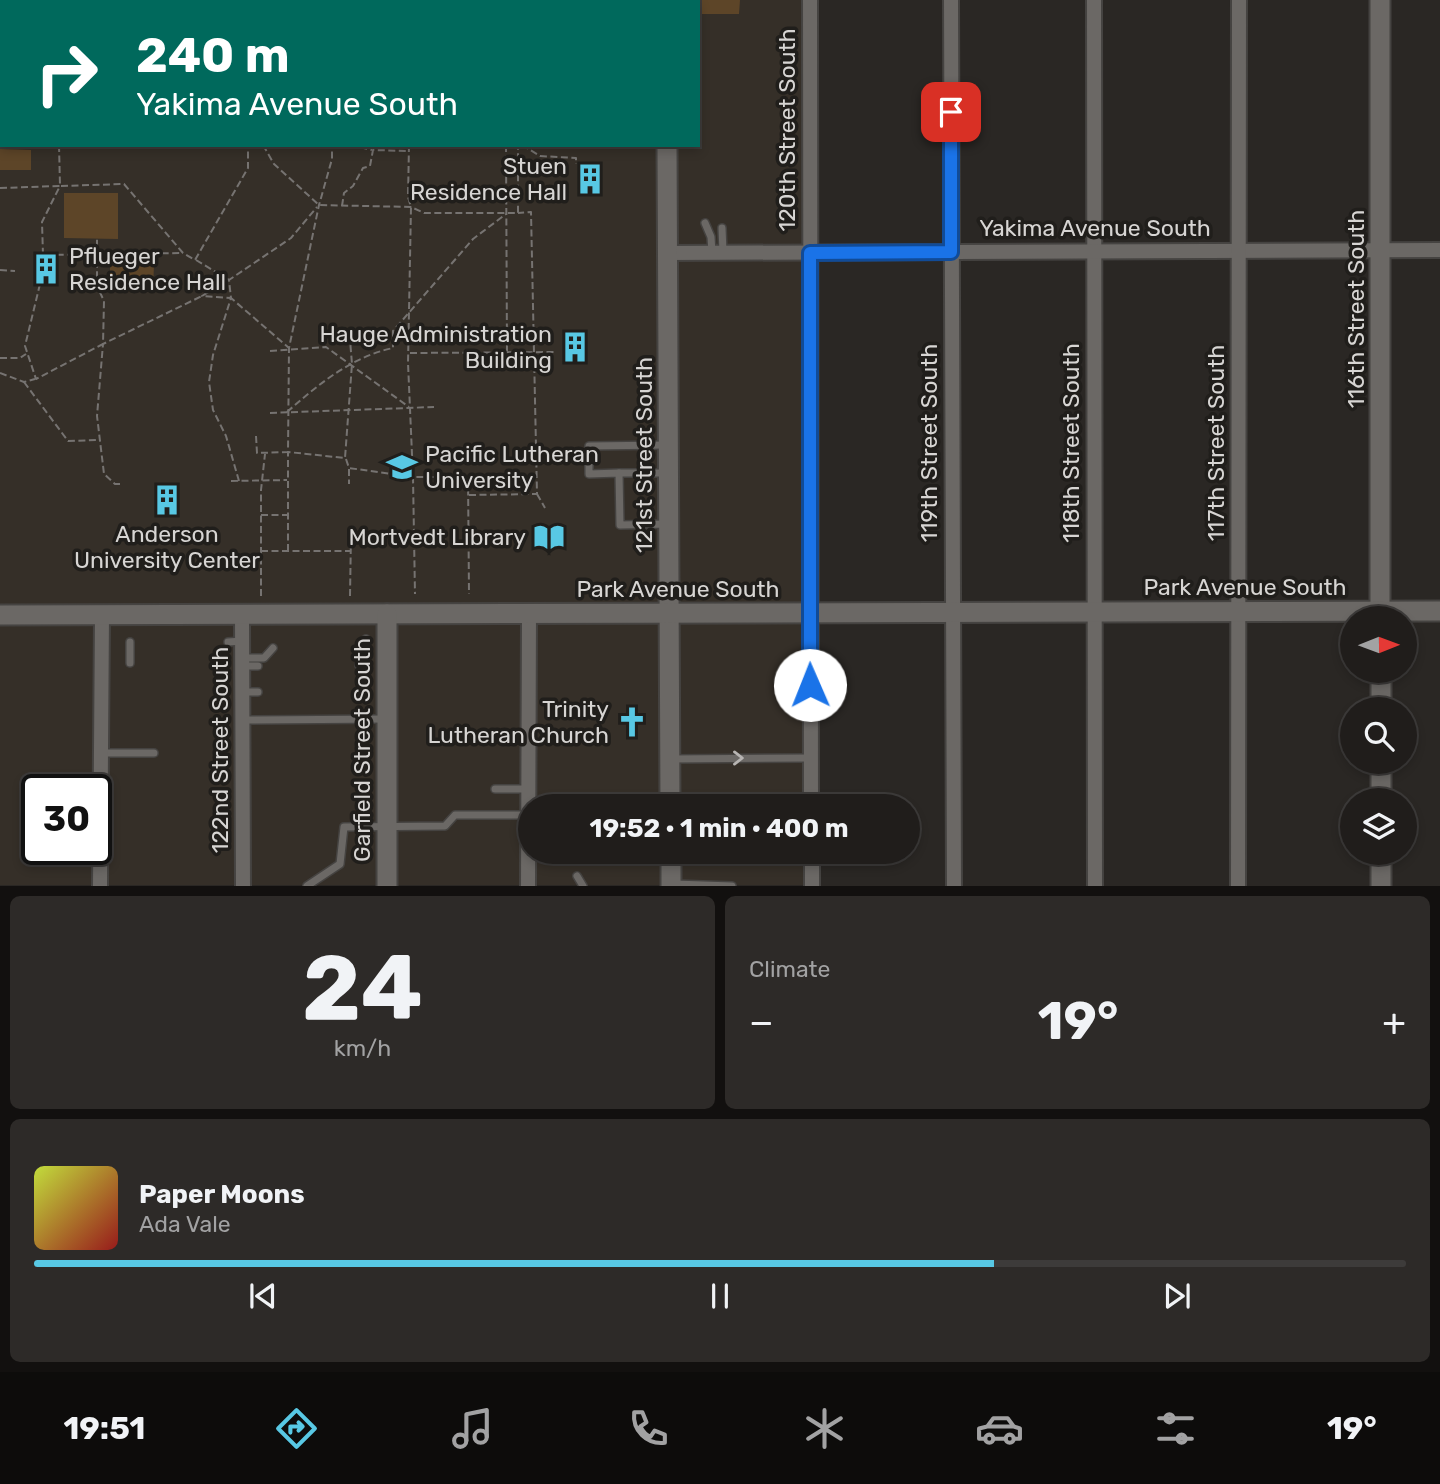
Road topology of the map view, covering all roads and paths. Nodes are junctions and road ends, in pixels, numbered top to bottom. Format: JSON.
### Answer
{"nodes":[{"id":1,"x":810,"y":0,"type":"edge"},
{"id":2,"x":951,"y":0,"type":"edge"},
{"id":3,"x":1094,"y":0,"type":"edge"},
{"id":4,"x":1239,"y":0,"type":"edge"},
{"id":5,"x":1380,"y":0,"type":"edge"},
{"id":6,"x":59,"y":147,"type":"edge"},
{"id":7,"x":248,"y":147,"type":"edge"},
{"id":8,"x":264,"y":147,"type":"edge"},
{"id":9,"x":332,"y":147,"type":"edge"},
{"id":10,"x":359,"y":147,"type":"edge"},
{"id":11,"x":408,"y":147,"type":"edge"},
{"id":12,"x":506,"y":147,"type":"edge"},
{"id":13,"x":520,"y":147,"type":"edge"},
{"id":14,"x":524,"y":147,"type":"edge"},
{"id":15,"x":667,"y":147,"type":"edge"},
{"id":16,"x":373,"y":150,"type":"junction"},
{"id":17,"x":407,"y":151,"type":"junction"},
{"id":18,"x":576,"y":164,"type":"dead end"},
{"id":19,"x":60,"y":186,"type":"junction"},
{"id":20,"x":0,"y":188,"type":"edge"},
{"id":21,"x":319,"y":205,"type":"junction"},
{"id":22,"x":342,"y":206,"type":"junction"},
{"id":23,"x":411,"y":207,"type":"junction"},
{"id":24,"x":507,"y":213,"type":"junction"},
{"id":25,"x":518,"y":213,"type":"junction"},
{"id":26,"x":705,"y":223,"type":"dead end"},
{"id":27,"x":722,"y":228,"type":"dead end"},
{"id":28,"x":97,"y":239,"type":"dead end"},
{"id":29,"x":664,"y":250,"type":"junction"},
{"id":30,"x":1381,"y":250,"type":"junction"},
{"id":31,"x":1440,"y":250,"type":"edge"},
{"id":32,"x":1094,"y":251,"type":"junction"},
{"id":33,"x":1238,"y":251,"type":"junction"},
{"id":34,"x":951,"y":252,"type":"junction"},
{"id":35,"x":183,"y":253,"type":"junction"},
{"id":36,"x":717,"y":253,"type":"junction"},
{"id":37,"x":810,"y":253,"type":"junction"},
{"id":38,"x":97,"y":254,"type":"junction"},
{"id":39,"x":195,"y":260,"type":"junction"},
{"id":40,"x":0,"y":270,"type":"edge"},
{"id":41,"x":15,"y":271,"type":"dead end"},
{"id":42,"x":229,"y":280,"type":"junction"},
{"id":43,"x":40,"y":284,"type":"dead end"},
{"id":44,"x":202,"y":296,"type":"junction"},
{"id":45,"x":231,"y":298,"type":"junction"},
{"id":46,"x":409,"y":312,"type":"junction"},
{"id":47,"x":350,"y":340,"type":"dead end"},
{"id":48,"x":103,"y":344,"type":"junction"},
{"id":49,"x":289,"y":348,"type":"junction"},
{"id":50,"x":270,"y":351,"type":"dead end"},
{"id":51,"x":409,"y":352,"type":"junction"},
{"id":52,"x":555,"y":352,"type":"dead end"},
{"id":53,"x":27,"y":353,"type":"junction"},
{"id":54,"x":507,"y":353,"type":"junction"},
{"id":55,"x":535,"y":353,"type":"junction"},
{"id":56,"x":0,"y":358,"type":"edge"},
{"id":57,"x":352,"y":364,"type":"junction"},
{"id":58,"x":0,"y":373,"type":"edge"},
{"id":59,"x":36,"y":379,"type":"junction"},
{"id":60,"x":24,"y":382,"type":"junction"},
{"id":61,"x":410,"y":407,"type":"junction"},
{"id":62,"x":434,"y":407,"type":"dead end"},
{"id":63,"x":348,"y":408,"type":"junction"},
{"id":64,"x":287,"y":412,"type":"junction"},
{"id":65,"x":271,"y":413,"type":"dead end"},
{"id":66,"x":256,"y":436,"type":"dead end"},
{"id":67,"x":101,"y":440,"type":"junction"},
{"id":68,"x":661,"y":445,"type":"junction"},
{"id":69,"x":288,"y":452,"type":"junction"},
{"id":70,"x":265,"y":453,"type":"junction"},
{"id":71,"x":345,"y":458,"type":"junction"},
{"id":72,"x":349,"y":468,"type":"junction"},
{"id":73,"x":619,"y":473,"type":"junction"},
{"id":74,"x":413,"y":477,"type":"junction"},
{"id":75,"x":668,"y":477,"type":"junction"},
{"id":76,"x":262,"y":480,"type":"junction"},
{"id":77,"x":288,"y":480,"type":"junction"},
{"id":78,"x":230,"y":481,"type":"dead end"},
{"id":79,"x":239,"y":481,"type":"junction"},
{"id":80,"x":120,"y":484,"type":"dead end"},
{"id":81,"x":349,"y":484,"type":"dead end"},
{"id":82,"x":537,"y":494,"type":"junction"},
{"id":83,"x":468,"y":495,"type":"junction"},
{"id":84,"x":545,"y":508,"type":"dead end"},
{"id":85,"x":261,"y":515,"type":"junction"},
{"id":86,"x":288,"y":515,"type":"junction"},
{"id":87,"x":672,"y":515,"type":"junction"},
{"id":88,"x":351,"y":535,"type":"dead end"},
{"id":89,"x":261,"y":551,"type":"junction"},
{"id":90,"x":288,"y":551,"type":"junction"},
{"id":91,"x":350,"y":551,"type":"junction"},
{"id":92,"x":415,"y":594,"type":"dead end"},
{"id":93,"x":469,"y":594,"type":"dead end"},
{"id":94,"x":261,"y":596,"type":"dead end"},
{"id":95,"x":350,"y":596,"type":"dead end"},
{"id":96,"x":1380,"y":606,"type":"edge"},
{"id":97,"x":1440,"y":611,"type":"edge"},
{"id":98,"x":1093,"y":612,"type":"junction"},
{"id":99,"x":1239,"y":612,"type":"junction"},
{"id":100,"x":1418,"y":612,"type":"edge"},
{"id":101,"x":810,"y":613,"type":"junction"},
{"id":102,"x":952,"y":613,"type":"junction"},
{"id":103,"x":387,"y":614,"type":"junction"},
{"id":104,"x":529,"y":614,"type":"junction"},
{"id":105,"x":669,"y":614,"type":"junction"},
{"id":106,"x":1340,"y":614,"type":"edge"},
{"id":107,"x":0,"y":615,"type":"edge"},
{"id":108,"x":102,"y":615,"type":"junction"},
{"id":109,"x":242,"y":615,"type":"junction"},
{"id":110,"x":366,"y":639,"type":"dead end"},
{"id":111,"x":130,"y":642,"type":"dead end"},
{"id":112,"x":273,"y":648,"type":"dead end"},
{"id":113,"x":239,"y":662,"type":"junction"},
{"id":114,"x":130,"y":663,"type":"dead end"},
{"id":115,"x":359,"y":665,"type":"dead end"},
{"id":116,"x":258,"y":666,"type":"dead end"},
{"id":117,"x":242,"y":692,"type":"junction"},
{"id":118,"x":258,"y":692,"type":"dead end"},
{"id":119,"x":387,"y":719,"type":"junction"},
{"id":120,"x":243,"y":720,"type":"junction"},
{"id":121,"x":101,"y":753,"type":"junction"},
{"id":122,"x":154,"y":753,"type":"dead end"},
{"id":123,"x":811,"y":758,"type":"junction"},
{"id":124,"x":670,"y":759,"type":"junction"},
{"id":125,"x":495,"y":789,"type":"dead end"},
{"id":126,"x":528,"y":789,"type":"junction"},
{"id":127,"x":528,"y":794,"type":"edge"},
{"id":128,"x":670,"y":794,"type":"edge"},
{"id":129,"x":811,"y":794,"type":"edge"},
{"id":130,"x":518,"y":815,"type":"edge"},
{"id":131,"x":387,"y":827,"type":"junction"},
{"id":132,"x":527,"y":864,"type":"edge"},
{"id":133,"x":671,"y":864,"type":"edge"},
{"id":134,"x":811,"y":864,"type":"edge"},
{"id":135,"x":1381,"y":865,"type":"edge"},
{"id":136,"x":577,"y":876,"type":"dead end"},
{"id":137,"x":671,"y":885,"type":"edge"},
{"id":138,"x":100,"y":886,"type":"edge"},
{"id":139,"x":243,"y":886,"type":"edge"},
{"id":140,"x":307,"y":886,"type":"edge"},
{"id":141,"x":387,"y":886,"type":"edge"},
{"id":142,"x":527,"y":886,"type":"edge"},
{"id":143,"x":583,"y":886,"type":"edge"},
{"id":144,"x":732,"y":886,"type":"edge"},
{"id":145,"x":812,"y":886,"type":"edge"},
{"id":146,"x":954,"y":886,"type":"edge"},
{"id":147,"x":1096,"y":886,"type":"edge"},
{"id":148,"x":1238,"y":886,"type":"edge"},
{"id":149,"x":1381,"y":886,"type":"edge"}],
"edges":[{"from":1,"to":37,"type":"street","name":"120th Street South"},
{"from":2,"to":34,"type":"street","name":"119th Street South"},
{"from":3,"to":32,"type":"street","name":"118th Street South"},
{"from":4,"to":33,"type":"street","name":"117th Street South"},
{"from":5,"to":30,"type":"street","name":"116th Street South"},
{"from":6,"to":19,"type":"path"},
{"from":7,"to":39,"type":"path"},
{"from":8,"to":21,"type":"path"},
{"from":9,"to":21,"type":"path"},
{"from":10,"to":16,"type":"path"},
{"from":11,"to":17,"type":"path"},
{"from":12,"to":24,"type":"path"},
{"from":13,"to":25,"type":"path"},
{"from":14,"to":18,"type":"path"},
{"from":15,"to":29,"type":"street","name":"121st Street South"},
{"from":16,"to":17,"type":"path"},
{"from":16,"to":22,"type":"path"},
{"from":17,"to":23,"type":"path"},
{"from":19,"to":20,"type":"path"},
{"from":19,"to":35,"type":"path"},
{"from":19,"to":38,"type":"path"},
{"from":21,"to":22,"type":"path"},
{"from":21,"to":42,"type":"path"},
{"from":21,"to":49,"type":"path"},
{"from":22,"to":23,"type":"path"},
{"from":23,"to":24,"type":"path"},
{"from":23,"to":46,"type":"path"},
{"from":24,"to":25,"type":"path"},
{"from":24,"to":46,"type":"path"},
{"from":24,"to":54,"type":"path"},
{"from":25,"to":55,"type":"path"},
{"from":26,"to":36,"type":"lane"},
{"from":27,"to":36,"type":"lane"},
{"from":28,"to":38,"type":"path"},
{"from":29,"to":36,"type":"street","name":"Yakima Avenue South"},
{"from":29,"to":68,"type":"street","name":"121st Street South"},
{"from":30,"to":31,"type":"street","name":"Yakima Avenue South"},
{"from":30,"to":33,"type":"street","name":"Yakima Avenue South"},
{"from":30,"to":96,"type":"street","name":"116th Street South"},
{"from":32,"to":33,"type":"street","name":"Yakima Avenue South"},
{"from":32,"to":34,"type":"street","name":"Yakima Avenue South"},
{"from":32,"to":98,"type":"street","name":"118th Street South"},
{"from":33,"to":99,"type":"street","name":"117th Street South"},
{"from":34,"to":37,"type":"street","name":"Yakima Avenue South"},
{"from":34,"to":102,"type":"street","name":"119th Street South"},
{"from":35,"to":38,"type":"path"},
{"from":35,"to":39,"type":"path"},
{"from":36,"to":37,"type":"street","name":"Yakima Avenue South"},
{"from":37,"to":101,"type":"street","name":"120th Street South"},
{"from":38,"to":48,"type":"path"},
{"from":39,"to":42,"type":"path"},
{"from":40,"to":41,"type":"path"},
{"from":42,"to":44,"type":"path"},
{"from":42,"to":45,"type":"path"},
{"from":43,"to":53,"type":"path"},
{"from":44,"to":45,"type":"path"},
{"from":44,"to":48,"type":"path"},
{"from":45,"to":49,"type":"path"},
{"from":45,"to":79,"type":"path"},
{"from":46,"to":51,"type":"path"},
{"from":46,"to":57,"type":"path"},
{"from":47,"to":57,"type":"path"},
{"from":48,"to":59,"type":"path"},
{"from":48,"to":67,"type":"path"},
{"from":49,"to":50,"type":"path"},
{"from":49,"to":57,"type":"path"},
{"from":49,"to":64,"type":"path"},
{"from":51,"to":54,"type":"path"},
{"from":51,"to":61,"type":"path"},
{"from":52,"to":55,"type":"path"},
{"from":53,"to":56,"type":"path"},
{"from":53,"to":59,"type":"path"},
{"from":54,"to":55,"type":"path"},
{"from":55,"to":82,"type":"path"},
{"from":57,"to":61,"type":"path"},
{"from":57,"to":63,"type":"path"},
{"from":57,"to":64,"type":"path"},
{"from":58,"to":60,"type":"path"},
{"from":59,"to":60,"type":"path"},
{"from":60,"to":67,"type":"path"},
{"from":61,"to":62,"type":"path"},
{"from":61,"to":63,"type":"path"},
{"from":61,"to":74,"type":"path"},
{"from":63,"to":64,"type":"path"},
{"from":63,"to":71,"type":"path"},
{"from":64,"to":65,"type":"path"},
{"from":64,"to":69,"type":"path"},
{"from":66,"to":70,"type":"path"},
{"from":67,"to":80,"type":"path"},
{"from":68,"to":73,"type":"lane"},
{"from":68,"to":75,"type":"street","name":"121st Street South"},
{"from":69,"to":70,"type":"path"},
{"from":69,"to":71,"type":"path"},
{"from":69,"to":77,"type":"path"},
{"from":70,"to":76,"type":"path"},
{"from":71,"to":72,"type":"path"},
{"from":72,"to":74,"type":"path"},
{"from":72,"to":81,"type":"path"},
{"from":73,"to":75,"type":"lane"},
{"from":73,"to":87,"type":"lane"},
{"from":74,"to":83,"type":"path"},
{"from":74,"to":92,"type":"path"},
{"from":75,"to":87,"type":"street","name":"121st Street South"},
{"from":76,"to":77,"type":"path"},
{"from":76,"to":79,"type":"path"},
{"from":76,"to":85,"type":"path"},
{"from":77,"to":86,"type":"path"},
{"from":78,"to":79,"type":"path"},
{"from":82,"to":83,"type":"path"},
{"from":82,"to":84,"type":"path"},
{"from":83,"to":93,"type":"path"},
{"from":85,"to":86,"type":"path"},
{"from":85,"to":89,"type":"path"},
{"from":86,"to":90,"type":"path"},
{"from":87,"to":105,"type":"street","name":"121st Street South"},
{"from":88,"to":91,"type":"path"},
{"from":89,"to":90,"type":"path"},
{"from":89,"to":94,"type":"path"},
{"from":90,"to":91,"type":"path"},
{"from":91,"to":95,"type":"path"},
{"from":97,"to":100,"type":"street","name":"Park Avenue South"},
{"from":98,"to":99,"type":"street","name":"Park Avenue South"},
{"from":98,"to":102,"type":"street","name":"Park Avenue South"},
{"from":98,"to":147,"type":"street","name":"118th Street South"},
{"from":99,"to":106,"type":"street","name":"Park Avenue South"},
{"from":99,"to":148,"type":"street","name":"117th Street South"},
{"from":101,"to":102,"type":"street","name":"Park Avenue South"},
{"from":101,"to":105,"type":"street","name":"Park Avenue South"},
{"from":101,"to":123,"type":"street","name":"120th Street South"},
{"from":102,"to":146,"type":"street","name":"119th Street South"},
{"from":103,"to":104,"type":"street","name":"Park Avenue South"},
{"from":103,"to":109,"type":"street","name":"Park Avenue South"},
{"from":103,"to":119,"type":"street","name":"Garfield Street South"},
{"from":104,"to":105,"type":"street","name":"Park Avenue South"},
{"from":104,"to":126,"type":"street"},
{"from":105,"to":124,"type":"street","name":"121st Street South"},
{"from":107,"to":108,"type":"street","name":"Park Avenue South"},
{"from":108,"to":109,"type":"street","name":"Park Avenue South"},
{"from":108,"to":121,"type":"street"},
{"from":109,"to":113,"type":"street","name":"122nd Street South"},
{"from":110,"to":115,"type":"lane"},
{"from":111,"to":114,"type":"lane"},
{"from":112,"to":113,"type":"lane"},
{"from":113,"to":116,"type":"lane"},
{"from":113,"to":117,"type":"street","name":"122nd Street South"},
{"from":117,"to":118,"type":"lane"},
{"from":117,"to":120,"type":"street","name":"122nd Street South"},
{"from":119,"to":120,"type":"lane"},
{"from":119,"to":131,"type":"street","name":"Garfield Street South"},
{"from":120,"to":139,"type":"street","name":"122nd Street South"},
{"from":121,"to":122,"type":"lane"},
{"from":121,"to":138,"type":"street"},
{"from":124,"to":123,"type":"lane","one_way":true},
{"from":123,"to":129,"type":"street","name":"120th Street South"},
{"from":124,"to":128,"type":"street","name":"121st Street South"},
{"from":125,"to":126,"type":"lane"},
{"from":126,"to":127,"type":"street"},
{"from":130,"to":131,"type":"lane"},
{"from":131,"to":140,"type":"lane"},
{"from":131,"to":141,"type":"street","name":"Garfield Street South"},
{"from":132,"to":142,"type":"street"},
{"from":133,"to":137,"type":"street"},
{"from":134,"to":145,"type":"street"},
{"from":135,"to":149,"type":"street"},
{"from":136,"to":143,"type":"lane"},
{"from":137,"to":144,"type":"lane"}]}
